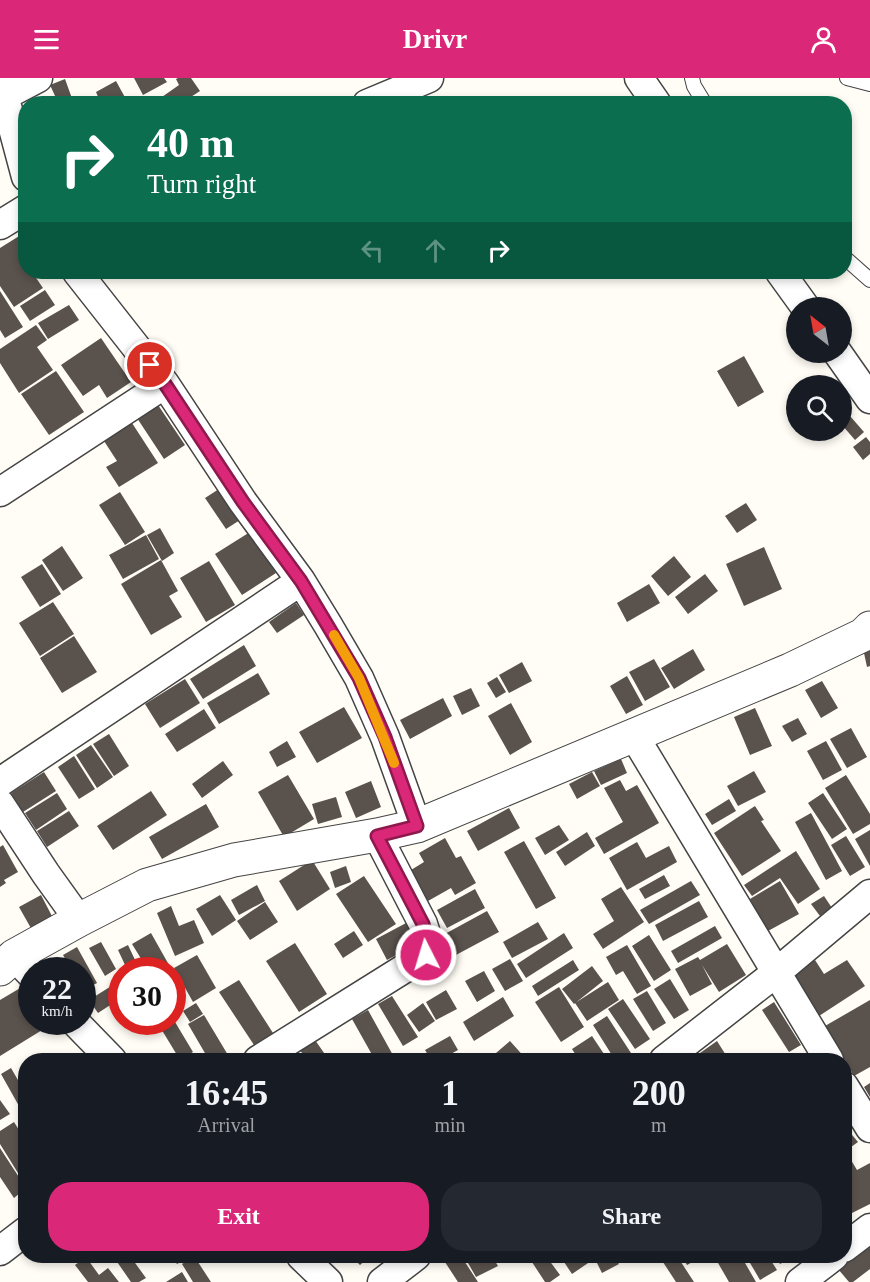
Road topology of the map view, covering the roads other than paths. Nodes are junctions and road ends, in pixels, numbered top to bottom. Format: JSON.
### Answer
{"nodes":[{"id":1,"x":38,"y":78,"type":"edge"},
{"id":2,"x":429,"y":78,"type":"edge"},
{"id":3,"x":639,"y":78,"type":"edge"},
{"id":4,"x":692,"y":78,"type":"edge"},
{"id":5,"x":847,"y":78,"type":"edge"},
{"id":6,"x":870,"y":84,"type":"edge"},
{"id":7,"x":1,"y":92,"type":"edge"},
{"id":8,"x":386,"y":96,"type":"edge"},
{"id":9,"x":651,"y":96,"type":"edge"},
{"id":10,"x":700,"y":96,"type":"edge"},
{"id":11,"x":18,"y":150,"type":"edge"},
{"id":12,"x":18,"y":214,"type":"edge"},
{"id":13,"x":0,"y":225,"type":"edge"},
{"id":14,"x":852,"y":264,"type":"edge"},
{"id":15,"x":82,"y":279,"type":"edge"},
{"id":16,"x":785,"y":279,"type":"edge"},
{"id":17,"x":870,"y":280,"type":"edge"},
{"id":18,"x":798,"y":297,"type":"edge"},
{"id":19,"x":845,"y":363,"type":"edge"},
{"id":20,"x":165,"y":384,"type":"junction"},
{"id":21,"x":870,"y":399,"type":"edge"},
{"id":22,"x":0,"y":492,"type":"edge"},
{"id":23,"x":301,"y":581,"type":"junction"},
{"id":24,"x":868,"y":635,"type":"edge"},
{"id":25,"x":633,"y":734,"type":"junction"},
{"id":26,"x":0,"y":782,"type":"edge"},
{"id":27,"x":0,"y":804,"type":"edge"},
{"id":28,"x":417,"y":826,"type":"junction"},
{"id":29,"x":377,"y":836,"type":"junction"},
{"id":30,"x":870,"y":894,"type":"edge"},
{"id":31,"x":79,"y":920,"type":"junction"},
{"id":32,"x":15,"y":967,"type":"edge"},
{"id":33,"x":777,"y":972,"type":"junction"},
{"id":34,"x":87,"y":1035,"type":"edge"},
{"id":35,"x":104,"y":1053,"type":"edge"},
{"id":36,"x":269,"y":1053,"type":"edge"},
{"id":37,"x":673,"y":1053,"type":"edge"},
{"id":38,"x":826,"y":1053,"type":"edge"},
{"id":39,"x":852,"y":1099,"type":"edge"},
{"id":40,"x":870,"y":1128,"type":"edge"},
{"id":41,"x":870,"y":1228,"type":"edge"},
{"id":42,"x":18,"y":1237,"type":"edge"},
{"id":43,"x":852,"y":1242,"type":"edge"},
{"id":44,"x":0,"y":1251,"type":"edge"},
{"id":45,"x":308,"y":1263,"type":"edge"},
{"id":46,"x":407,"y":1263,"type":"edge"},
{"id":47,"x":825,"y":1263,"type":"edge"},
{"id":48,"x":327,"y":1282,"type":"edge"},
{"id":49,"x":382,"y":1282,"type":"edge"},
{"id":50,"x":801,"y":1282,"type":"edge"}],
"edges":[{"from":1,"to":7,"type":"street"},
{"from":2,"to":8,"type":"street"},
{"from":3,"to":9,"type":"street"},
{"from":4,"to":10,"type":"lane"},
{"from":5,"to":6,"type":"lane"},
{"from":7,"to":11,"type":"street"},
{"from":12,"to":13,"type":"street"},
{"from":14,"to":17,"type":"lane"},
{"from":15,"to":20,"type":"street"},
{"from":16,"to":18,"type":"street"},
{"from":19,"to":21,"type":"street"},
{"from":20,"to":22,"type":"street"},
{"from":20,"to":23,"type":"street"},
{"from":23,"to":26,"type":"street"},
{"from":23,"to":28,"type":"street"},
{"from":24,"to":25,"type":"street"},
{"from":25,"to":28,"type":"street"},
{"from":25,"to":33,"type":"street"},
{"from":27,"to":31,"type":"street"},
{"from":28,"to":29,"type":"street"},
{"from":29,"to":31,"type":"street"},
{"from":29,"to":36,"type":"street"},
{"from":30,"to":33,"type":"street"},
{"from":31,"to":32,"type":"street"},
{"from":33,"to":37,"type":"street"},
{"from":33,"to":38,"type":"street"},
{"from":34,"to":35,"type":"street"},
{"from":39,"to":40,"type":"street"},
{"from":41,"to":43,"type":"street"},
{"from":42,"to":44,"type":"street"},
{"from":45,"to":48,"type":"street"},
{"from":46,"to":49,"type":"street"},
{"from":47,"to":50,"type":"street"}]}
